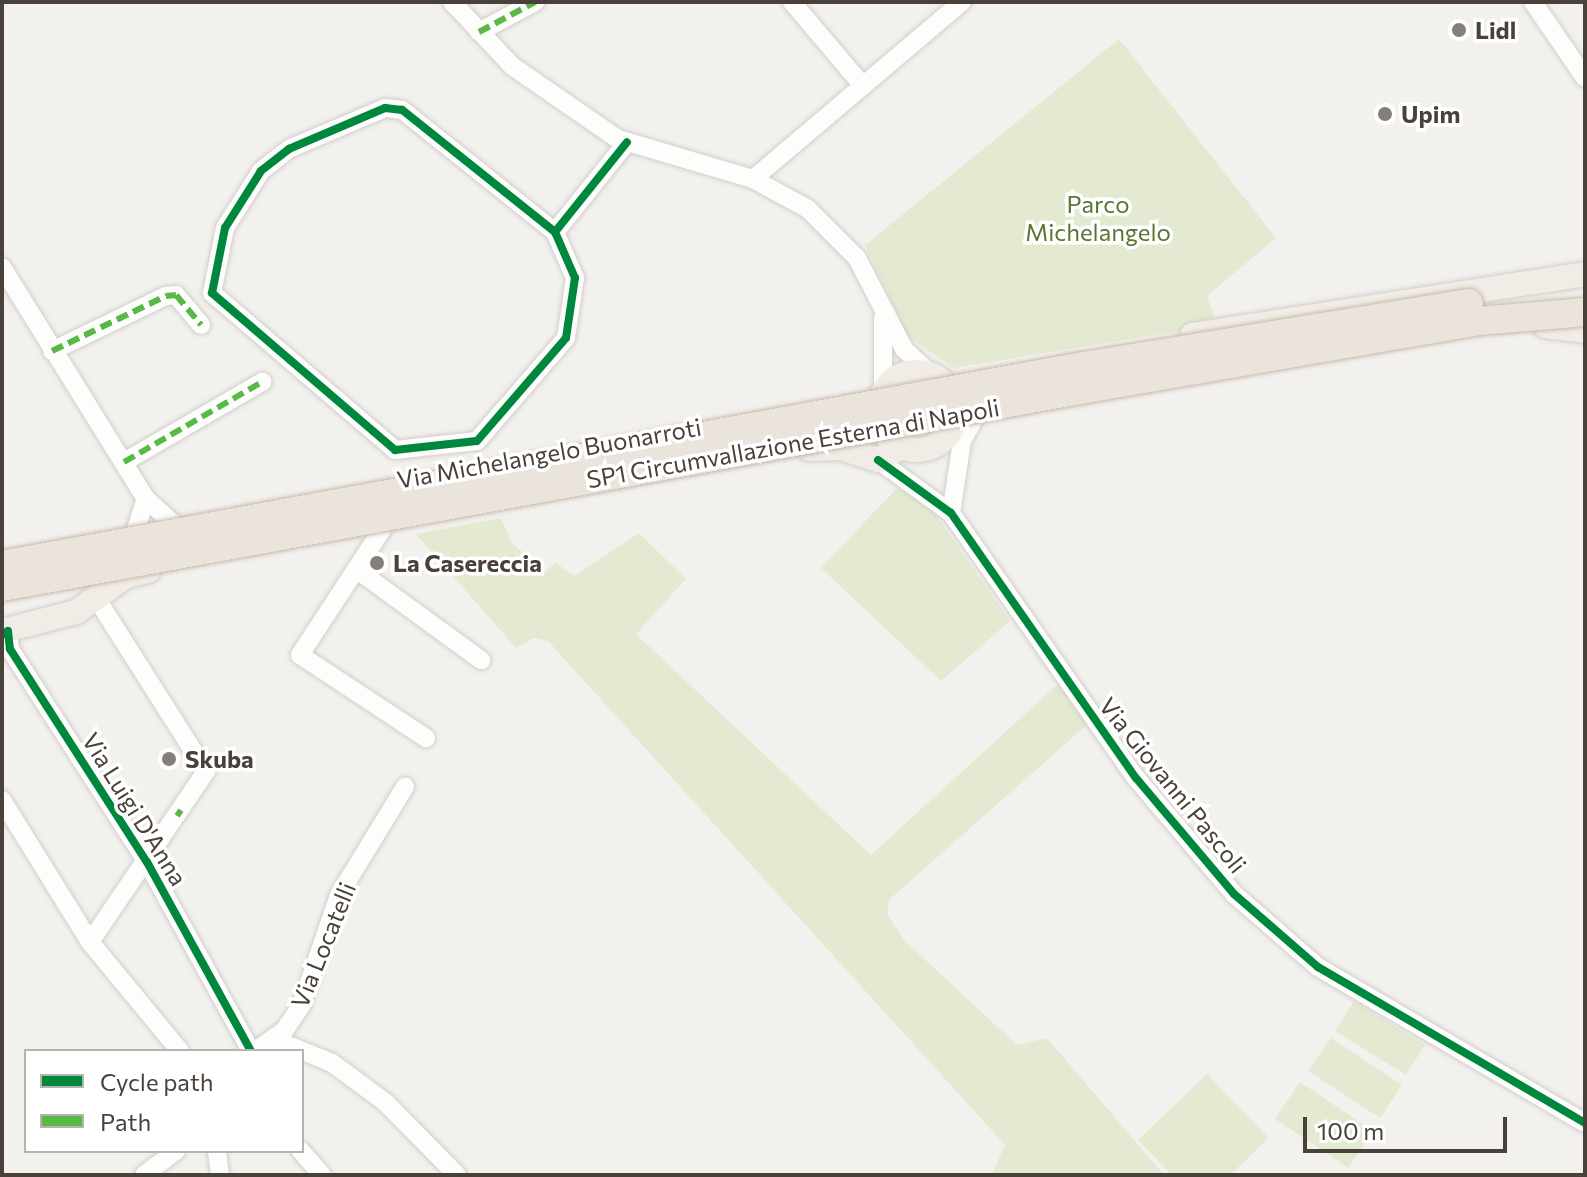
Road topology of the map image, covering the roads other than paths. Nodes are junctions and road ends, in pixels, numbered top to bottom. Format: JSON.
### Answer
{"nodes":[{"id":1,"x":452,"y":2,"type":"edge"},
{"id":2,"x":535,"y":2,"type":"edge"},
{"id":3,"x":792,"y":2,"type":"edge"},
{"id":4,"x":962,"y":2,"type":"edge"},
{"id":5,"x":1533,"y":2,"type":"edge"},
{"id":6,"x":939,"y":9,"type":"edge"},
{"id":7,"x":479,"y":32,"type":"junction"},
{"id":8,"x":1579,"y":57,"type":"edge"},
{"id":9,"x":1585,"y":78,"type":"edge"},
{"id":10,"x":863,"y":86,"type":"junction"},
{"id":11,"x":627,"y":142,"type":"junction"},
{"id":12,"x":753,"y":179,"type":"junction"},
{"id":13,"x":555,"y":232,"type":"junction"},
{"id":14,"x":2,"y":267,"type":"edge"},
{"id":15,"x":1585,"y":274,"type":"edge"},
{"id":16,"x":1585,"y":295,"type":"edge"},
{"id":17,"x":883,"y":311,"type":"junction"},
{"id":18,"x":1585,"y":312,"type":"edge"},
{"id":19,"x":201,"y":325,"type":"dead end"},
{"id":20,"x":1585,"y":331,"type":"edge"},
{"id":21,"x":52,"y":351,"type":"junction"},
{"id":22,"x":937,"y":377,"type":"junction"},
{"id":23,"x":262,"y":382,"type":"dead end"},
{"id":24,"x":883,"y":390,"type":"junction"},
{"id":25,"x":959,"y":425,"type":"junction"},
{"id":26,"x":903,"y":446,"type":"junction"},
{"id":27,"x":878,"y":460,"type":"junction"},
{"id":28,"x":124,"y":462,"type":"junction"},
{"id":29,"x":908,"y":475,"type":"junction"},
{"id":30,"x":146,"y":499,"type":"junction"},
{"id":31,"x":951,"y":513,"type":"junction"},
{"id":32,"x":173,"y":523,"type":"junction"},
{"id":33,"x":383,"y":528,"type":"junction"},
{"id":34,"x":136,"y":529,"type":"junction"},
{"id":35,"x":45,"y":547,"type":"junction"},
{"id":36,"x":2,"y":554,"type":"edge"},
{"id":37,"x":2,"y":565,"type":"edge"},
{"id":38,"x":356,"y":569,"type":"junction"},
{"id":39,"x":2,"y":587,"type":"edge"},
{"id":40,"x":96,"y":598,"type":"junction"},
{"id":41,"x":56,"y":620,"type":"junction"},
{"id":42,"x":4,"y":632,"type":"edge"},
{"id":43,"x":481,"y":660,"type":"dead end"},
{"id":44,"x":426,"y":738,"type":"dead end"},
{"id":45,"x":405,"y":787,"type":"dead end"},
{"id":46,"x":3,"y":805,"type":"edge"},
{"id":47,"x":143,"y":867,"type":"junction"},
{"id":48,"x":90,"y":942,"type":"junction"},
{"id":49,"x":178,"y":1049,"type":"edge"},
{"id":50,"x":255,"y":1049,"type":"edge"},
{"id":51,"x":259,"y":1049,"type":"edge"},
{"id":52,"x":267,"y":1049,"type":"edge"},
{"id":53,"x":298,"y":1049,"type":"edge"},
{"id":54,"x":304,"y":1052,"type":"edge"},
{"id":55,"x":1585,"y":1123,"type":"edge"},
{"id":56,"x":173,"y":1153,"type":"edge"},
{"id":57,"x":217,"y":1153,"type":"edge"},
{"id":58,"x":303,"y":1153,"type":"edge"},
{"id":59,"x":144,"y":1175,"type":"edge"},
{"id":60,"x":220,"y":1175,"type":"edge"},
{"id":61,"x":322,"y":1175,"type":"edge"},
{"id":62,"x":457,"y":1175,"type":"edge"}],
"edges":[{"from":1,"to":7,"type":"street"},
{"from":2,"to":7,"type":"street"},
{"from":3,"to":10,"type":"street"},
{"from":4,"to":6,"type":"street"},
{"from":5,"to":8,"type":"street"},
{"from":6,"to":10,"type":"street"},
{"from":7,"to":11,"type":"street"},
{"from":8,"to":9,"type":"street"},
{"from":10,"to":12,"type":"street"},
{"from":11,"to":12,"type":"street"},
{"from":11,"to":13,"type":"street"},
{"from":12,"to":17,"type":"street"},
{"from":13,"to":13,"type":"street"},
{"from":14,"to":21,"type":"street"},
{"from":15,"to":22,"type":"main road"},
{"from":16,"to":37,"type":"highway","name":"SP1 Circumvallazione Esterna di Napoli","bridge":true},
{"from":17,"to":22,"type":"street"},
{"from":17,"to":24,"type":"street"},
{"from":18,"to":39,"type":"highway","name":"SP1 Circumvallazione Esterna di Napoli","bridge":true},
{"from":19,"to":21,"type":"street"},
{"from":20,"to":25,"type":"main road"},
{"from":21,"to":28,"type":"street"},
{"from":22,"to":24,"type":"main road"},
{"from":22,"to":25,"type":"main road"},
{"from":23,"to":28,"type":"street"},
{"from":24,"to":26,"type":"main road"},
{"from":24,"to":32,"type":"main road","name":"Via Michelangelo Buonarroti"},
{"from":25,"to":26,"type":"main road"},
{"from":25,"to":31,"type":"street"},
{"from":26,"to":27,"type":"main road"},
{"from":26,"to":29,"type":"street"},
{"from":27,"to":29,"type":"street","name":"Via Giovanni Pascoli"},
{"from":27,"to":33,"type":"main road"},
{"from":28,"to":30,"type":"street"},
{"from":29,"to":31,"type":"street","name":"Via Giovanni Pascoli"},
{"from":30,"to":32,"type":"street"},
{"from":30,"to":34,"type":"street"},
{"from":31,"to":55,"type":"street","name":"Via Giovanni Pascoli"},
{"from":32,"to":34,"type":"main road","name":"Via Michelangelo Buonarroti"},
{"from":33,"to":38,"type":"street"},
{"from":33,"to":40,"type":"main road"},
{"from":34,"to":35,"type":"main road","name":"Via Michelangelo Buonarroti"},
{"from":35,"to":36,"type":"main road","name":"Via Michelangelo Buonarroti"},
{"from":35,"to":41,"type":"main road"},
{"from":38,"to":43,"type":"street"},
{"from":38,"to":44,"type":"street"},
{"from":40,"to":41,"type":"main road"},
{"from":40,"to":47,"type":"street"},
{"from":41,"to":42,"type":"main road"},
{"from":42,"to":47,"type":"street","name":"Via Luigi D'Anna"},
{"from":45,"to":51,"type":"street","name":"Via Locatelli"},
{"from":46,"to":48,"type":"street"},
{"from":47,"to":48,"type":"street"},
{"from":47,"to":50,"type":"street","name":"Via Luigi D'Anna"},
{"from":48,"to":49,"type":"street"},
{"from":52,"to":53,"type":"street"},
{"from":54,"to":62,"type":"street"},
{"from":56,"to":59,"type":"street"},
{"from":57,"to":60,"type":"street"},
{"from":58,"to":61,"type":"street"}]}
